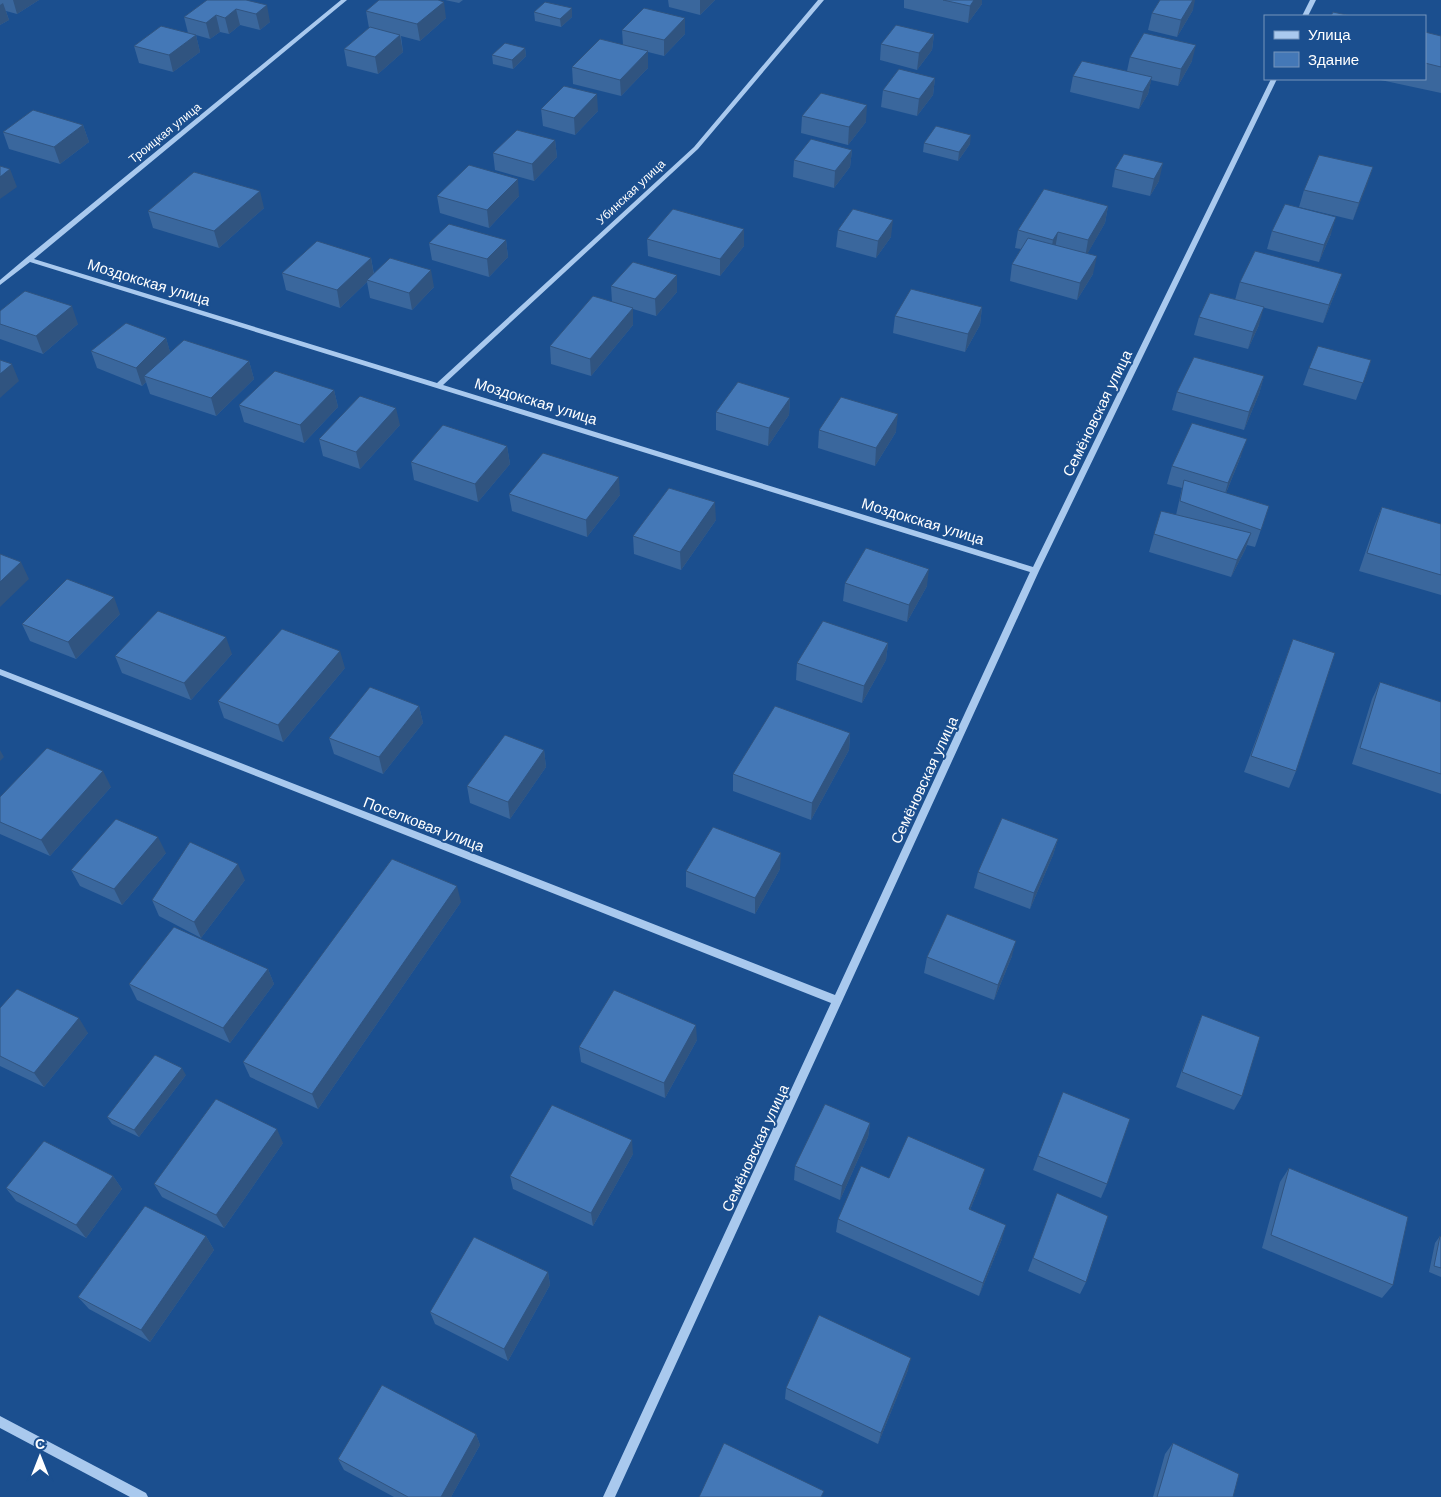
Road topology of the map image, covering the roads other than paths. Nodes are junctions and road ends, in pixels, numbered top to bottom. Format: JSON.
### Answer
{"nodes":[{"id":1,"x":344,"y":0,"type":"edge"},
{"id":2,"x":821,"y":0,"type":"edge"},
{"id":3,"x":1313,"y":0,"type":"edge"},
{"id":4,"x":1306,"y":15,"type":"edge"},
{"id":5,"x":1274,"y":80,"type":"edge"},
{"id":6,"x":28,"y":259,"type":"junction"},
{"id":7,"x":0,"y":283,"type":"edge"},
{"id":8,"x":439,"y":385,"type":"junction"},
{"id":9,"x":1035,"y":570,"type":"junction"},
{"id":10,"x":0,"y":672,"type":"edge"},
{"id":11,"x":838,"y":1001,"type":"junction"},
{"id":12,"x":0,"y":1422,"type":"edge"},
{"id":13,"x":142,"y":1497,"type":"edge"},
{"id":14,"x":609,"y":1497,"type":"edge"}],
"edges":[{"from":1,"to":6,"type":"street","name":"Троицкая улица"},
{"from":2,"to":8,"type":"street","name":"Убинская улица"},
{"from":3,"to":4,"type":"street"},
{"from":5,"to":9,"type":"street","name":"Семёновская улица"},
{"from":6,"to":7,"type":"street","name":"Троицкая улица"},
{"from":6,"to":8,"type":"street","name":"Моздокская улица"},
{"from":8,"to":9,"type":"street","name":"Моздокская улица"},
{"from":9,"to":11,"type":"street","name":"Семёновская улица"},
{"from":10,"to":11,"type":"street","name":"Поселковая улица"},
{"from":11,"to":14,"type":"street","name":"Семёновская улица"},
{"from":12,"to":13,"type":"street"}]}
